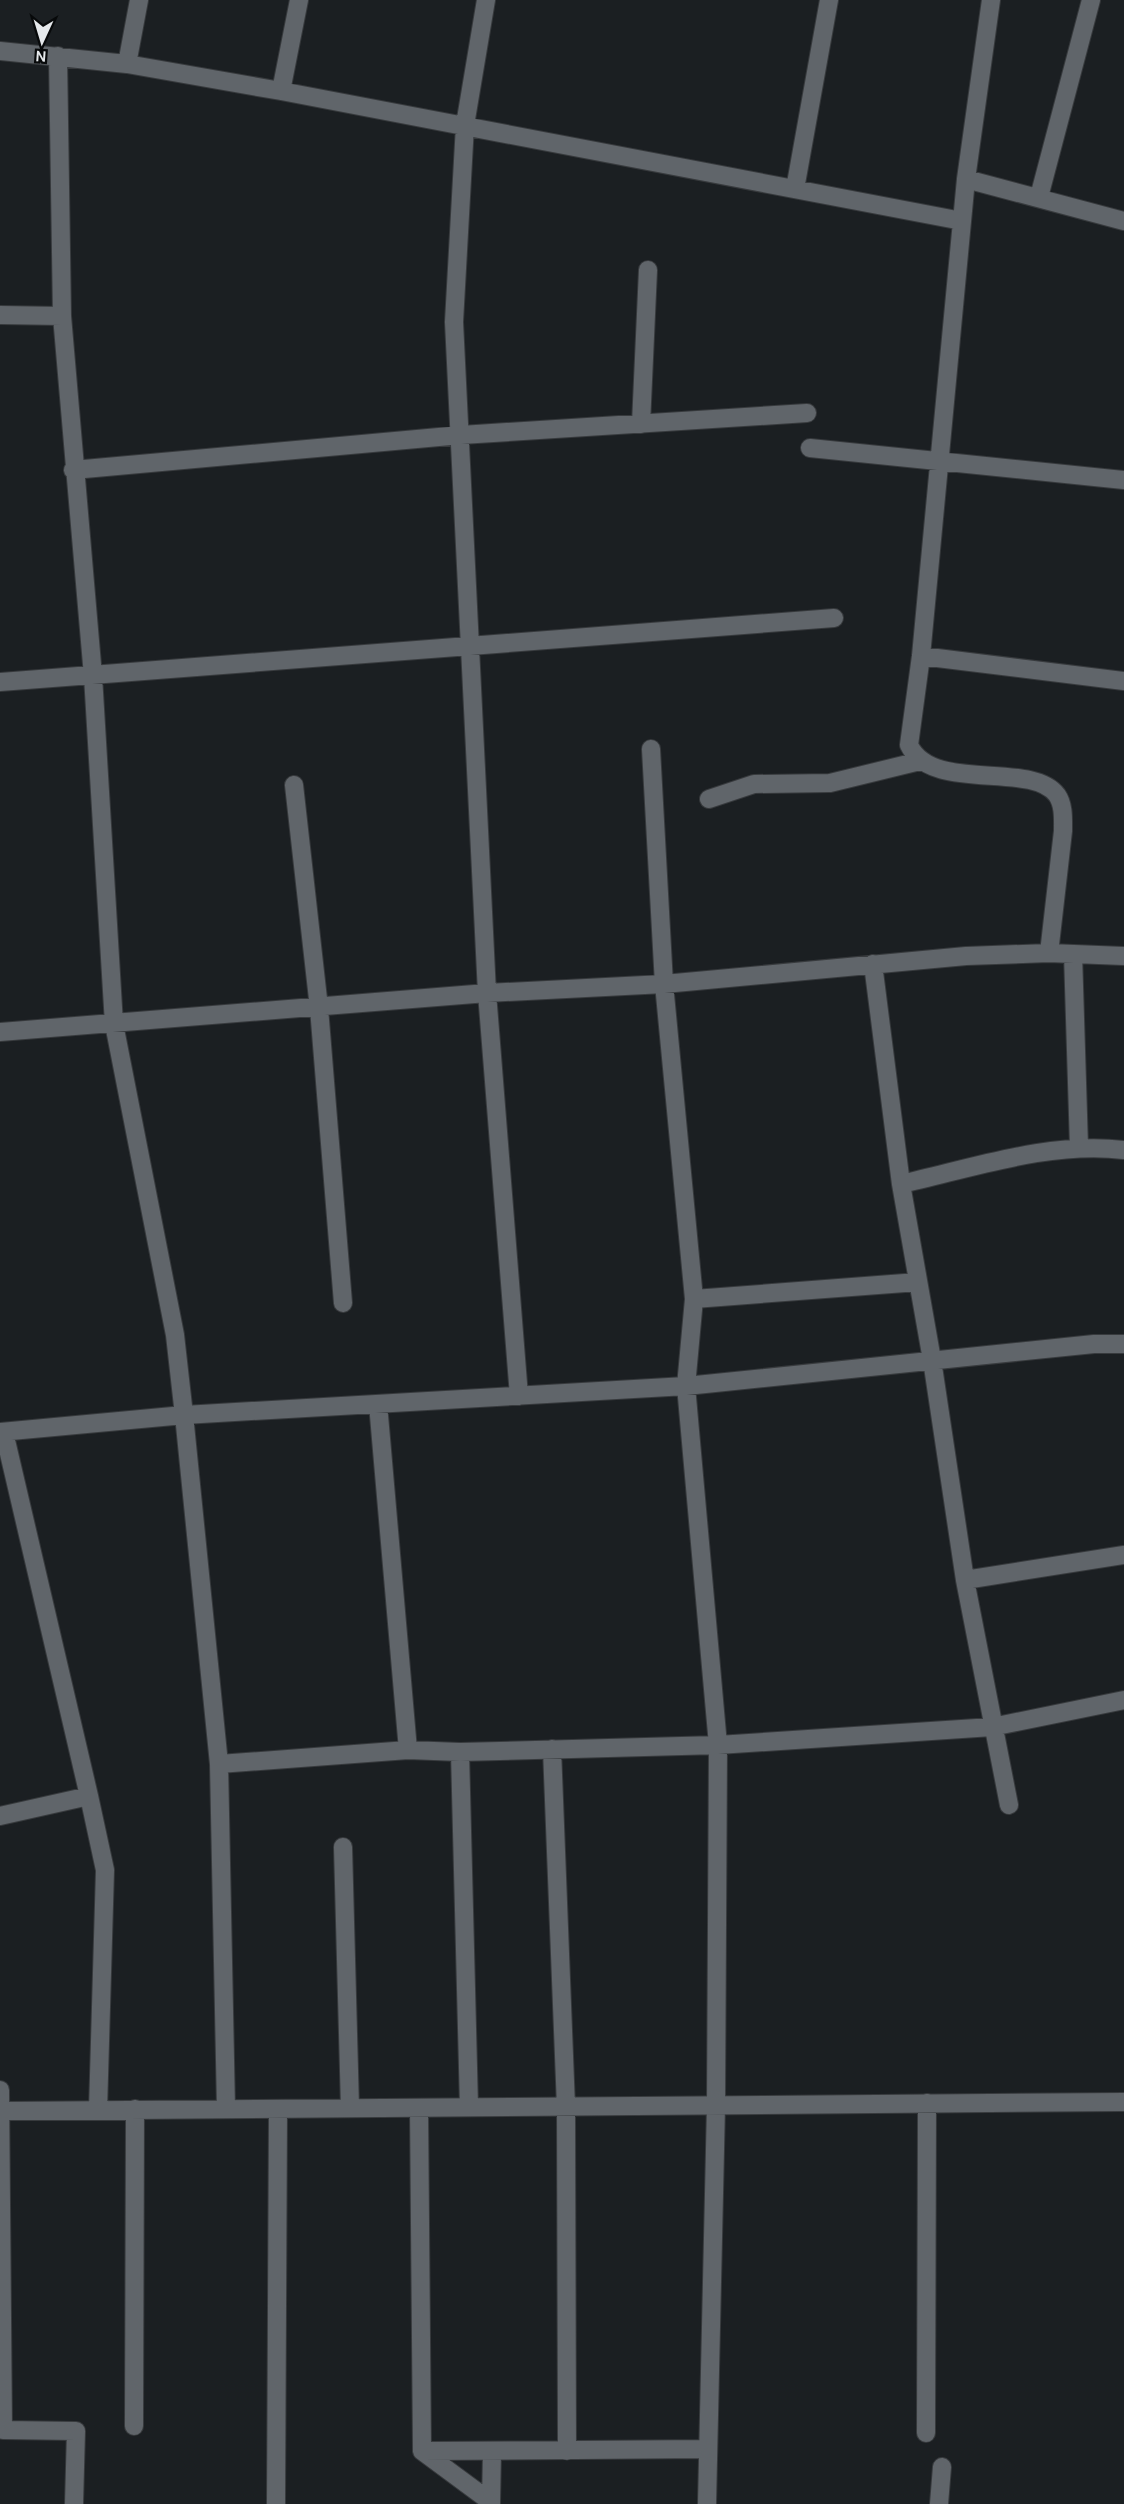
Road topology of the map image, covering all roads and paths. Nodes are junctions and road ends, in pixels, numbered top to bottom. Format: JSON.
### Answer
{"nodes":[{"id":1,"x":139,"y":0,"type":"edge"},
{"id":2,"x":299,"y":0,"type":"edge"},
{"id":3,"x":486,"y":0,"type":"edge"},
{"id":4,"x":830,"y":0,"type":"edge"},
{"id":5,"x":991,"y":0,"type":"edge"},
{"id":6,"x":1091,"y":0,"type":"edge"},
{"id":7,"x":0,"y":51,"type":"edge"},
{"id":8,"x":58,"y":56,"type":"junction"},
{"id":9,"x":127,"y":64,"type":"junction"},
{"id":10,"x":280,"y":91,"type":"junction"},
{"id":11,"x":465,"y":125,"type":"junction"},
{"id":12,"x":966,"y":179,"type":"junction"},
{"id":13,"x":795,"y":189,"type":"junction"},
{"id":14,"x":1039,"y":197,"type":"junction"},
{"id":15,"x":962,"y":221,"type":"junction"},
{"id":16,"x":1124,"y":221,"type":"edge"},
{"id":17,"x":648,"y":270,"type":"dead end"},
{"id":18,"x":0,"y":315,"type":"edge"},
{"id":19,"x":62,"y":315,"type":"junction"},
{"id":20,"x":807,"y":413,"type":"dead end"},
{"id":21,"x":641,"y":424,"type":"junction"},
{"id":22,"x":461,"y":435,"type":"junction"},
{"id":23,"x":810,"y":448,"type":"dead end"},
{"id":24,"x":940,"y":459,"type":"junction"},
{"id":25,"x":73,"y":470,"type":"junction"},
{"id":26,"x":1124,"y":480,"type":"edge"},
{"id":27,"x":834,"y":618,"type":"dead end"},
{"id":28,"x":470,"y":646,"type":"junction"},
{"id":29,"x":921,"y":656,"type":"junction"},
{"id":30,"x":93,"y":676,"type":"junction"},
{"id":31,"x":1124,"y":681,"type":"edge"},
{"id":32,"x":0,"y":682,"type":"edge"},
{"id":33,"x":651,"y":749,"type":"dead end"},
{"id":34,"x":920,"y":761,"type":"junction"},
{"id":35,"x":294,"y":785,"type":"dead end"},
{"id":36,"x":709,"y":799,"type":"dead end"},
{"id":37,"x":1049,"y":953,"type":"junction"},
{"id":38,"x":1073,"y":954,"type":"junction"},
{"id":39,"x":1124,"y":957,"type":"edge"},
{"id":40,"x":873,"y":964,"type":"junction"},
{"id":41,"x":664,"y":984,"type":"junction"},
{"id":42,"x":487,"y":993,"type":"junction"},
{"id":43,"x":320,"y":1008,"type":"junction"},
{"id":44,"x":114,"y":1024,"type":"junction"},
{"id":45,"x":0,"y":1032,"type":"edge"},
{"id":46,"x":1079,"y":1148,"type":"junction"},
{"id":47,"x":1124,"y":1150,"type":"edge"},
{"id":48,"x":901,"y":1184,"type":"junction"},
{"id":49,"x":918,"y":1282,"type":"junction"},
{"id":50,"x":694,"y":1299,"type":"junction"},
{"id":51,"x":343,"y":1303,"type":"dead end"},
{"id":52,"x":1124,"y":1344,"type":"edge"},
{"id":53,"x":932,"y":1360,"type":"junction"},
{"id":54,"x":686,"y":1386,"type":"junction"},
{"id":55,"x":519,"y":1396,"type":"junction"},
{"id":56,"x":378,"y":1404,"type":"junction"},
{"id":57,"x":184,"y":1415,"type":"junction"},
{"id":58,"x":2,"y":1432,"type":"edge"},
{"id":59,"x":1124,"y":1555,"type":"edge"},
{"id":60,"x":965,"y":1580,"type":"junction"},
{"id":61,"x":1124,"y":1700,"type":"edge"},
{"id":62,"x":992,"y":1727,"type":"junction"},
{"id":63,"x":718,"y":1745,"type":"junction"},
{"id":64,"x":552,"y":1749,"type":"junction"},
{"id":65,"x":408,"y":1750,"type":"junction"},
{"id":66,"x":460,"y":1752,"type":"junction"},
{"id":67,"x":219,"y":1764,"type":"junction"},
{"id":68,"x":89,"y":1796,"type":"junction"},
{"id":69,"x":1009,"y":1805,"type":"dead end"},
{"id":70,"x":0,"y":1816,"type":"edge"},
{"id":71,"x":343,"y":1847,"type":"dead end"},
{"id":72,"x":0,"y":2090,"type":"edge"},
{"id":73,"x":1124,"y":2102,"type":"edge"},
{"id":74,"x":927,"y":2103,"type":"junction"},
{"id":75,"x":716,"y":2105,"type":"junction"},
{"id":76,"x":566,"y":2106,"type":"junction"},
{"id":77,"x":469,"y":2107,"type":"junction"},
{"id":78,"x":350,"y":2108,"type":"junction"},
{"id":79,"x":419,"y":2108,"type":"junction"},
{"id":80,"x":135,"y":2109,"type":"junction"},
{"id":81,"x":226,"y":2109,"type":"junction"},
{"id":82,"x":278,"y":2109,"type":"junction"},
{"id":83,"x":98,"y":2110,"type":"junction"},
{"id":84,"x":1,"y":2111,"type":"edge"},
{"id":85,"x":134,"y":2426,"type":"dead end"},
{"id":86,"x":927,"y":2433,"type":"dead end"},
{"id":87,"x":708,"y":2449,"type":"junction"},
{"id":88,"x":422,"y":2451,"type":"junction"},
{"id":89,"x":492,"y":2451,"type":"junction"},
{"id":90,"x":567,"y":2451,"type":"junction"},
{"id":91,"x":942,"y":2467,"type":"dead end"},
{"id":92,"x":491,"y":2503,"type":"edge"},
{"id":93,"x":74,"y":2504,"type":"edge"},
{"id":94,"x":276,"y":2504,"type":"edge"},
{"id":95,"x":707,"y":2504,"type":"edge"},
{"id":96,"x":939,"y":2504,"type":"edge"}],
"edges":[{"from":1,"to":9,"type":"street"},
{"from":2,"to":10,"type":"street"},
{"from":3,"to":11,"type":"street"},
{"from":4,"to":13,"type":"street"},
{"from":5,"to":12,"type":"street"},
{"from":6,"to":14,"type":"street"},
{"from":7,"to":8,"type":"street"},
{"from":8,"to":9,"type":"street"},
{"from":8,"to":19,"type":"street"},
{"from":9,"to":10,"type":"street"},
{"from":10,"to":11,"type":"street"},
{"from":11,"to":13,"type":"street"},
{"from":11,"to":22,"type":"street"},
{"from":12,"to":14,"type":"street"},
{"from":12,"to":15,"type":"street"},
{"from":13,"to":15,"type":"street"},
{"from":14,"to":16,"type":"street"},
{"from":15,"to":24,"type":"street"},
{"from":17,"to":21,"type":"street"},
{"from":18,"to":19,"type":"street"},
{"from":19,"to":25,"type":"street"},
{"from":20,"to":21,"type":"street"},
{"from":21,"to":22,"type":"street"},
{"from":22,"to":25,"type":"street"},
{"from":22,"to":28,"type":"street"},
{"from":23,"to":24,"type":"street"},
{"from":24,"to":26,"type":"street"},
{"from":24,"to":29,"type":"street"},
{"from":25,"to":30,"type":"street"},
{"from":27,"to":28,"type":"street"},
{"from":28,"to":30,"type":"street"},
{"from":28,"to":42,"type":"street"},
{"from":29,"to":31,"type":"street"},
{"from":29,"to":34,"type":"street"},
{"from":30,"to":32,"type":"street"},
{"from":30,"to":44,"type":"street"},
{"from":33,"to":41,"type":"street"},
{"from":34,"to":36,"type":"street"},
{"from":34,"to":37,"type":"street"},
{"from":35,"to":43,"type":"street"},
{"from":37,"to":38,"type":"street"},
{"from":37,"to":40,"type":"street"},
{"from":38,"to":39,"type":"street"},
{"from":38,"to":46,"type":"street"},
{"from":40,"to":41,"type":"street"},
{"from":40,"to":48,"type":"street"},
{"from":41,"to":42,"type":"street"},
{"from":41,"to":50,"type":"street"},
{"from":42,"to":43,"type":"street"},
{"from":42,"to":55,"type":"street"},
{"from":43,"to":44,"type":"street"},
{"from":43,"to":51,"type":"street"},
{"from":44,"to":45,"type":"street"},
{"from":44,"to":57,"type":"street"},
{"from":46,"to":47,"type":"street"},
{"from":46,"to":48,"type":"street"},
{"from":48,"to":49,"type":"street"},
{"from":49,"to":50,"type":"street"},
{"from":49,"to":53,"type":"street"},
{"from":50,"to":54,"type":"street"},
{"from":52,"to":53,"type":"street"},
{"from":53,"to":54,"type":"street"},
{"from":53,"to":60,"type":"street"},
{"from":54,"to":55,"type":"street"},
{"from":54,"to":63,"type":"street"},
{"from":55,"to":56,"type":"street"},
{"from":56,"to":57,"type":"street"},
{"from":56,"to":65,"type":"street"},
{"from":57,"to":58,"type":"street"},
{"from":57,"to":67,"type":"street"},
{"from":58,"to":68,"type":"street"},
{"from":59,"to":60,"type":"street"},
{"from":60,"to":62,"type":"street"},
{"from":61,"to":62,"type":"street"},
{"from":62,"to":63,"type":"street"},
{"from":62,"to":69,"type":"street"},
{"from":63,"to":64,"type":"street"},
{"from":63,"to":75,"type":"street"},
{"from":64,"to":66,"type":"street"},
{"from":64,"to":76,"type":"street"},
{"from":65,"to":66,"type":"street"},
{"from":65,"to":67,"type":"street"},
{"from":66,"to":77,"type":"street"},
{"from":67,"to":81,"type":"street"},
{"from":68,"to":70,"type":"street"},
{"from":68,"to":83,"type":"street"},
{"from":71,"to":78,"type":"street"},
{"from":72,"to":84,"type":"street"},
{"from":73,"to":74,"type":"street"},
{"from":74,"to":75,"type":"street"},
{"from":74,"to":86,"type":"street"},
{"from":75,"to":76,"type":"street"},
{"from":75,"to":87,"type":"street"},
{"from":76,"to":77,"type":"street"},
{"from":76,"to":90,"type":"street"},
{"from":77,"to":79,"type":"street"},
{"from":78,"to":79,"type":"street"},
{"from":78,"to":82,"type":"street"},
{"from":79,"to":88,"type":"street"},
{"from":80,"to":81,"type":"street"},
{"from":80,"to":83,"type":"street"},
{"from":80,"to":85,"type":"street"},
{"from":81,"to":82,"type":"street"},
{"from":82,"to":94,"type":"street"},
{"from":83,"to":84,"type":"street"},
{"from":84,"to":93,"type":"street"},
{"from":87,"to":90,"type":"street"},
{"from":87,"to":95,"type":"street"},
{"from":88,"to":89,"type":"street"},
{"from":88,"to":92,"type":"street"},
{"from":89,"to":90,"type":"street"},
{"from":89,"to":92,"type":"street"},
{"from":91,"to":96,"type":"street"}]}
